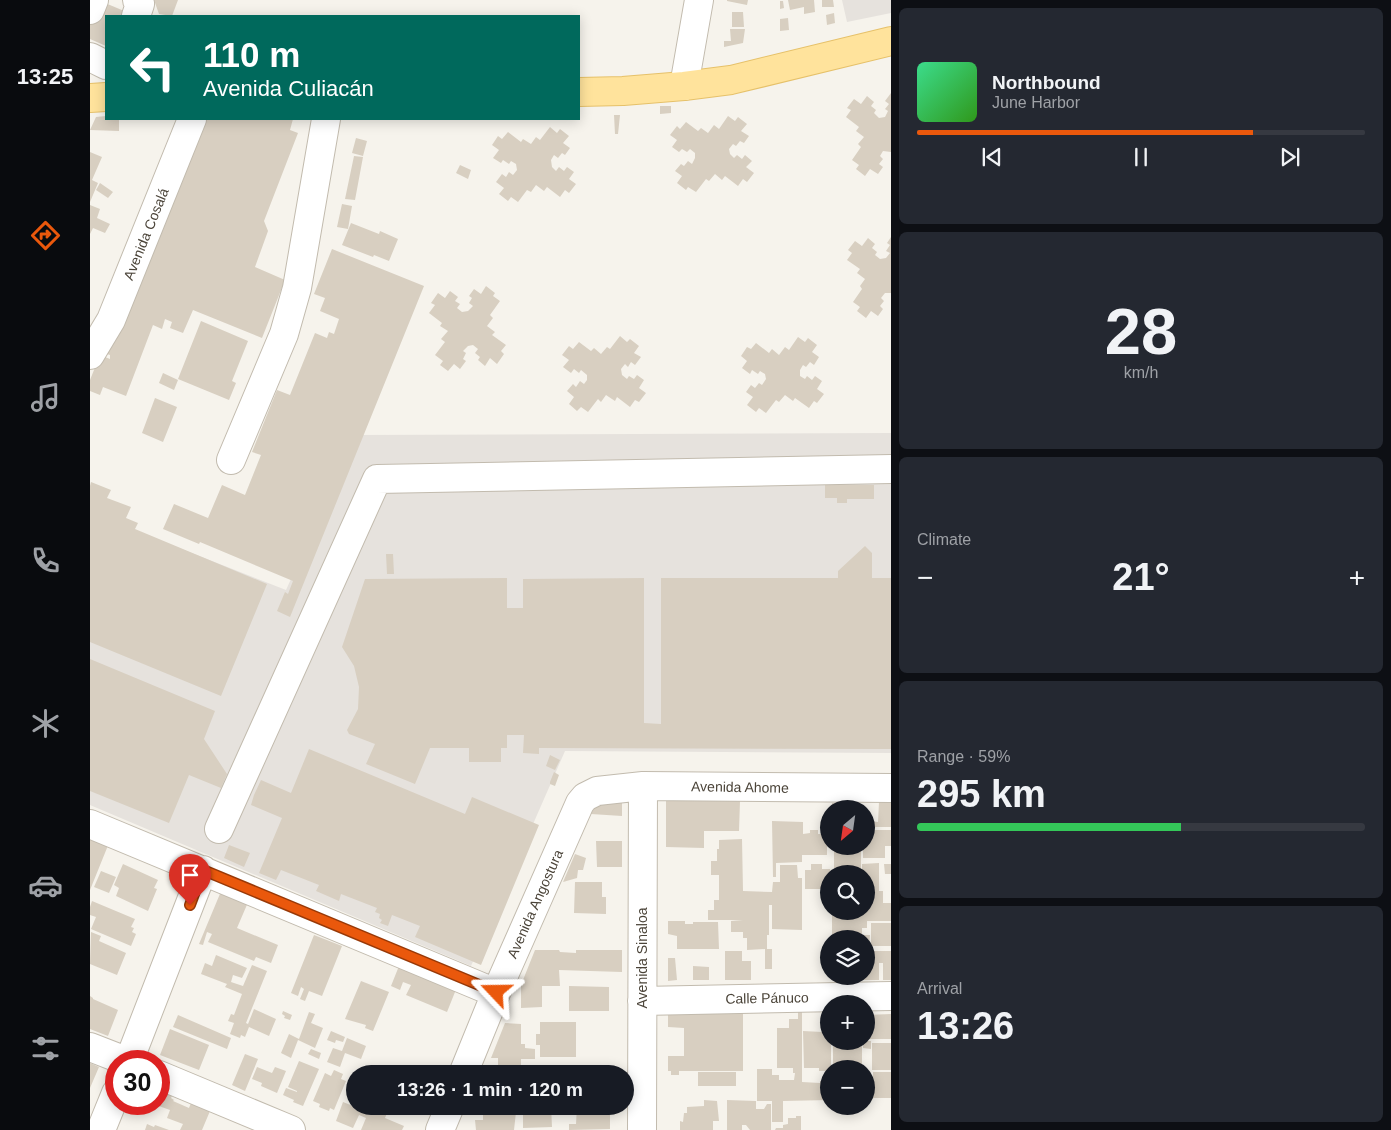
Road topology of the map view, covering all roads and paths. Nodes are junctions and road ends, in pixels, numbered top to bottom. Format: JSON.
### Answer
{"nodes":[{"id":1,"x":94,"y":0,"type":"edge"},
{"id":2,"x":137,"y":0,"type":"edge"},
{"id":3,"x":699,"y":0,"type":"edge"},
{"id":4,"x":90,"y":10,"type":"edge"},
{"id":5,"x":136,"y":15,"type":"edge"},
{"id":6,"x":891,"y":41,"type":"edge"},
{"id":7,"x":90,"y":57,"type":"edge"},
{"id":8,"x":105,"y":64,"type":"edge"},
{"id":9,"x":684,"y":86,"type":"junction"},
{"id":10,"x":580,"y":92,"type":"edge"},
{"id":11,"x":177,"y":120,"type":"edge"},
{"id":12,"x":192,"y":120,"type":"edge"},
{"id":13,"x":326,"y":120,"type":"edge"},
{"id":14,"x":92,"y":351,"type":"edge"},
{"id":15,"x":231,"y":460,"type":"dead end"},
{"id":16,"x":891,"y":469,"type":"edge"},
{"id":17,"x":643,"y":786,"type":"junction"},
{"id":18,"x":891,"y":788,"type":"edge"},
{"id":19,"x":590,"y":793,"type":"joint"},
{"id":20,"x":90,"y":824,"type":"edge"},
{"id":21,"x":218,"y":829,"type":"dead end"},
{"id":22,"x":203,"y":870,"type":"junction"},
{"id":23,"x":496,"y":992,"type":"junction"},
{"id":24,"x":891,"y":996,"type":"edge"},
{"id":25,"x":642,"y":1001,"type":"junction"},
{"id":26,"x":90,"y":1047,"type":"edge"},
{"id":27,"x":131,"y":1050,"type":"edge"},
{"id":28,"x":105,"y":1053,"type":"edge"},
{"id":29,"x":467,"y":1065,"type":"edge"},
{"id":30,"x":170,"y":1080,"type":"edge"},
{"id":31,"x":107,"y":1115,"type":"edge"},
{"id":32,"x":446,"y":1115,"type":"edge"},
{"id":33,"x":101,"y":1130,"type":"edge"},
{"id":34,"x":292,"y":1130,"type":"edge"},
{"id":35,"x":440,"y":1130,"type":"edge"},
{"id":36,"x":642,"y":1130,"type":"edge"}],
"edges":[{"from":1,"to":4,"type":"street"},
{"from":2,"to":5,"type":"street"},
{"from":3,"to":9,"type":"street"},
{"from":6,"to":9,"type":"main road"},
{"from":7,"to":8,"type":"street"},
{"from":9,"to":10,"type":"main road"},
{"from":11,"to":14,"type":"street","name":"Avenida Cosalá"},
{"from":12,"to":14,"type":"street","name":"Avenida Cosalá"},
{"from":13,"to":15,"type":"street"},
{"from":16,"to":21,"type":"street"},
{"from":17,"to":18,"type":"street","name":"Avenida Ahome"},
{"from":17,"to":19,"type":"street","name":"Avenida Ahome"},
{"from":17,"to":25,"type":"street","name":"Avenida Sinaloa"},
{"from":19,"to":23,"type":"street","name":"Avenida Angostura"},
{"from":20,"to":22,"type":"street"},
{"from":22,"to":23,"type":"street"},
{"from":22,"to":27,"type":"street"},
{"from":23,"to":29,"type":"street","name":"Avenida Angostura"},
{"from":24,"to":25,"type":"street","name":"Calle Pánuco"},
{"from":25,"to":36,"type":"street","name":"Avenida Sinaloa"},
{"from":26,"to":28,"type":"street"},
{"from":30,"to":34,"type":"street"},
{"from":31,"to":33,"type":"street"},
{"from":32,"to":35,"type":"street"}]}
